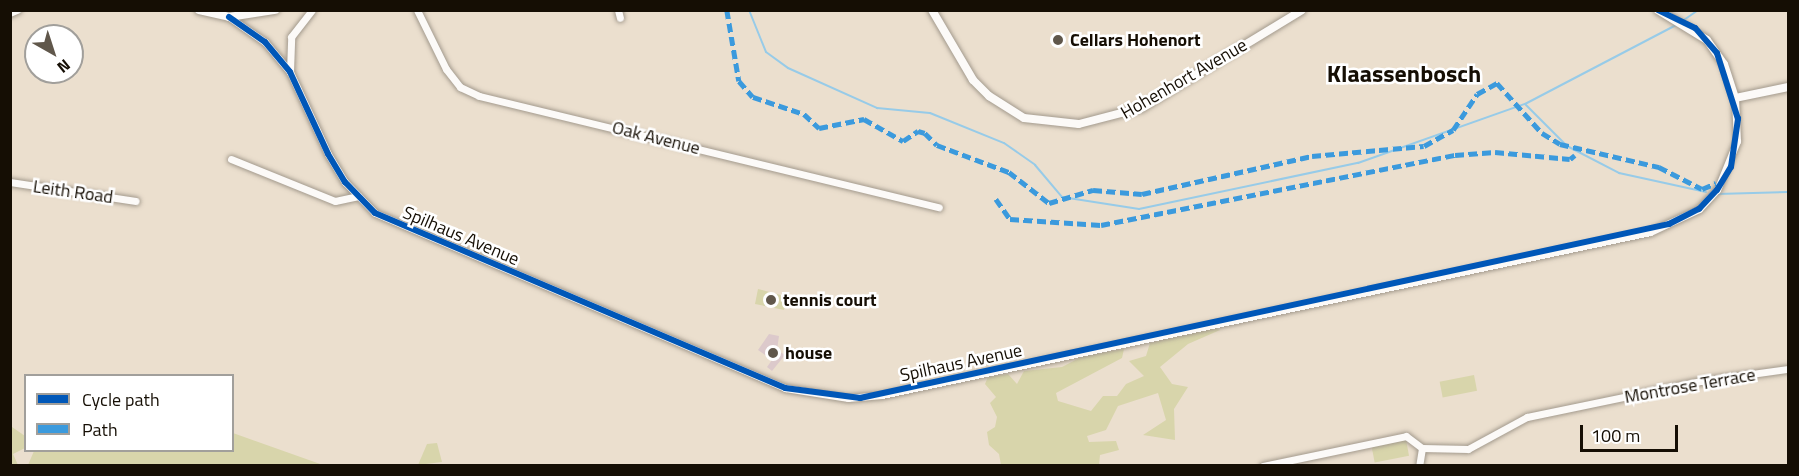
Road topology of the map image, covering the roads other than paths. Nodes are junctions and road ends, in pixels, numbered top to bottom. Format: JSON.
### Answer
{"nodes":[{"id":1,"x":17,"y":10,"type":"edge"},
{"id":2,"x":200,"y":10,"type":"edge"},
{"id":3,"x":275,"y":10,"type":"edge"},
{"id":4,"x":312,"y":10,"type":"edge"},
{"id":5,"x":417,"y":10,"type":"edge"},
{"id":6,"x":932,"y":10,"type":"edge"},
{"id":7,"x":1302,"y":10,"type":"edge"},
{"id":8,"x":1658,"y":10,"type":"edge"},
{"id":9,"x":10,"y":13,"type":"edge"},
{"id":10,"x":229,"y":16,"type":"junction"},
{"id":11,"x":290,"y":72,"type":"junction"},
{"id":12,"x":1788,"y":87,"type":"edge"},
{"id":13,"x":1735,"y":98,"type":"junction"},
{"id":14,"x":231,"y":159,"type":"dead end"},
{"id":15,"x":10,"y":182,"type":"edge"},
{"id":16,"x":358,"y":196,"type":"junction"},
{"id":17,"x":136,"y":201,"type":"dead end"},
{"id":18,"x":939,"y":207,"type":"dead end"},
{"id":19,"x":1788,"y":369,"type":"edge"},
{"id":20,"x":1422,"y":448,"type":"junction"},
{"id":21,"x":1263,"y":465,"type":"edge"},
{"id":22,"x":1419,"y":465,"type":"edge"}],
"edges":[{"from":1,"to":9,"type":"street"},
{"from":2,"to":10,"type":"street"},
{"from":3,"to":10,"type":"street"},
{"from":4,"to":11,"type":"street","name":"Spilhaus Avenue"},
{"from":5,"to":18,"type":"street","name":"Oak Avenue"},
{"from":6,"to":7,"type":"street","name":"Hohenhort Avenue"},
{"from":8,"to":13,"type":"street"},
{"from":10,"to":11,"type":"street","name":"Spilhaus Avenue"},
{"from":11,"to":16,"type":"street","name":"Spilhaus Avenue"},
{"from":12,"to":13,"type":"street"},
{"from":13,"to":16,"type":"street","name":"Spilhaus Avenue"},
{"from":14,"to":16,"type":"street"},
{"from":15,"to":17,"type":"street","name":"Leith Road"},
{"from":19,"to":20,"type":"street","name":"Montrose Terrace"},
{"from":20,"to":21,"type":"street"},
{"from":20,"to":22,"type":"street"}]}
